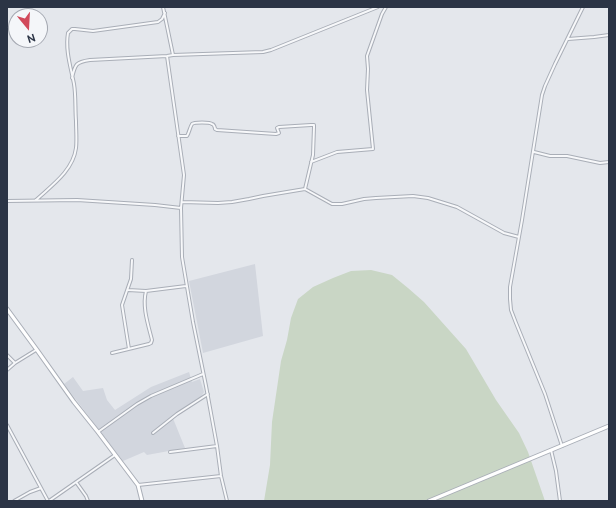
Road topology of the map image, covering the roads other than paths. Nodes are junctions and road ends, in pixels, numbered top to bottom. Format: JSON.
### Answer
{"nodes":[{"id":1,"x":163,"y":7,"type":"edge"},
{"id":2,"x":378,"y":7,"type":"edge"},
{"id":3,"x":386,"y":7,"type":"edge"},
{"id":4,"x":582,"y":7,"type":"edge"},
{"id":5,"x":165,"y":13,"type":"junction"},
{"id":6,"x":609,"y":35,"type":"edge"},
{"id":7,"x":568,"y":39,"type":"junction"},
{"id":8,"x":173,"y":55,"type":"junction"},
{"id":9,"x":167,"y":56,"type":"junction"},
{"id":10,"x":72,"y":78,"type":"junction"},
{"id":11,"x":178,"y":136,"type":"junction"},
{"id":12,"x":534,"y":152,"type":"junction"},
{"id":13,"x":311,"y":162,"type":"junction"},
{"id":14,"x":609,"y":162,"type":"edge"},
{"id":15,"x":305,"y":189,"type":"junction"},
{"id":16,"x":36,"y":200,"type":"junction"},
{"id":17,"x":7,"y":201,"type":"edge"},
{"id":18,"x":182,"y":202,"type":"junction"},
{"id":19,"x":181,"y":208,"type":"junction"},
{"id":20,"x":519,"y":237,"type":"junction"},
{"id":21,"x":132,"y":260,"type":"dead end"},
{"id":22,"x":186,"y":286,"type":"junction"},
{"id":23,"x":128,"y":290,"type":"junction"},
{"id":24,"x":146,"y":290,"type":"junction"},
{"id":25,"x":7,"y":309,"type":"edge"},
{"id":26,"x":129,"y":349,"type":"junction"},
{"id":27,"x":37,"y":350,"type":"junction"},
{"id":28,"x":112,"y":353,"type":"dead end"},
{"id":29,"x":7,"y":355,"type":"edge"},
{"id":30,"x":15,"y":363,"type":"junction"},
{"id":31,"x":7,"y":370,"type":"edge"},
{"id":32,"x":203,"y":374,"type":"junction"},
{"id":33,"x":208,"y":394,"type":"junction"},
{"id":34,"x":7,"y":426,"type":"edge"},
{"id":35,"x":609,"y":426,"type":"edge"},
{"id":36,"x":98,"y":432,"type":"junction"},
{"id":37,"x":154,"y":433,"type":"dead end"},
{"id":38,"x":217,"y":446,"type":"junction"},
{"id":39,"x":562,"y":446,"type":"junction"},
{"id":40,"x":551,"y":450,"type":"junction"},
{"id":41,"x":170,"y":452,"type":"dead end"},
{"id":42,"x":115,"y":454,"type":"junction"},
{"id":43,"x":221,"y":476,"type":"junction"},
{"id":44,"x":76,"y":482,"type":"junction"},
{"id":45,"x":138,"y":485,"type":"junction"},
{"id":46,"x":41,"y":488,"type":"junction"},
{"id":47,"x":14,"y":501,"type":"edge"},
{"id":48,"x":48,"y":501,"type":"edge"},
{"id":49,"x":88,"y":501,"type":"edge"},
{"id":50,"x":142,"y":501,"type":"edge"},
{"id":51,"x":227,"y":501,"type":"edge"},
{"id":52,"x":429,"y":501,"type":"edge"},
{"id":53,"x":560,"y":501,"type":"edge"}],
"edges":[{"from":1,"to":5,"type":"street"},
{"from":2,"to":8,"type":"street"},
{"from":3,"to":13,"type":"street"},
{"from":4,"to":7,"type":"street"},
{"from":5,"to":8,"type":"street"},
{"from":5,"to":10,"type":"street"},
{"from":6,"to":7,"type":"street"},
{"from":7,"to":12,"type":"street"},
{"from":8,"to":9,"type":"street"},
{"from":9,"to":10,"type":"street"},
{"from":9,"to":11,"type":"street"},
{"from":10,"to":16,"type":"street"},
{"from":11,"to":13,"type":"street"},
{"from":11,"to":18,"type":"street"},
{"from":12,"to":14,"type":"street"},
{"from":12,"to":20,"type":"street"},
{"from":13,"to":15,"type":"street"},
{"from":15,"to":18,"type":"street"},
{"from":15,"to":20,"type":"street"},
{"from":16,"to":17,"type":"street"},
{"from":16,"to":19,"type":"street"},
{"from":18,"to":19,"type":"street"},
{"from":19,"to":22,"type":"street"},
{"from":20,"to":39,"type":"street"},
{"from":21,"to":23,"type":"street"},
{"from":22,"to":24,"type":"street"},
{"from":22,"to":32,"type":"street"},
{"from":23,"to":24,"type":"street"},
{"from":23,"to":26,"type":"street"},
{"from":24,"to":26,"type":"street"},
{"from":25,"to":27,"type":"main road"},
{"from":26,"to":28,"type":"street"},
{"from":27,"to":30,"type":"street"},
{"from":27,"to":36,"type":"main road"},
{"from":29,"to":30,"type":"street"},
{"from":30,"to":31,"type":"street"},
{"from":32,"to":33,"type":"street"},
{"from":32,"to":36,"type":"street"},
{"from":33,"to":37,"type":"street"},
{"from":33,"to":38,"type":"street"},
{"from":34,"to":46,"type":"street"},
{"from":35,"to":39,"type":"main road"},
{"from":36,"to":42,"type":"main road"},
{"from":38,"to":41,"type":"street"},
{"from":38,"to":43,"type":"street"},
{"from":39,"to":40,"type":"main road"},
{"from":40,"to":52,"type":"main road"},
{"from":40,"to":53,"type":"street"},
{"from":42,"to":44,"type":"street"},
{"from":42,"to":45,"type":"main road"},
{"from":43,"to":45,"type":"street"},
{"from":43,"to":51,"type":"street"},
{"from":44,"to":48,"type":"street"},
{"from":44,"to":49,"type":"street"},
{"from":45,"to":50,"type":"main road"},
{"from":46,"to":47,"type":"street"},
{"from":46,"to":48,"type":"street"}]}
